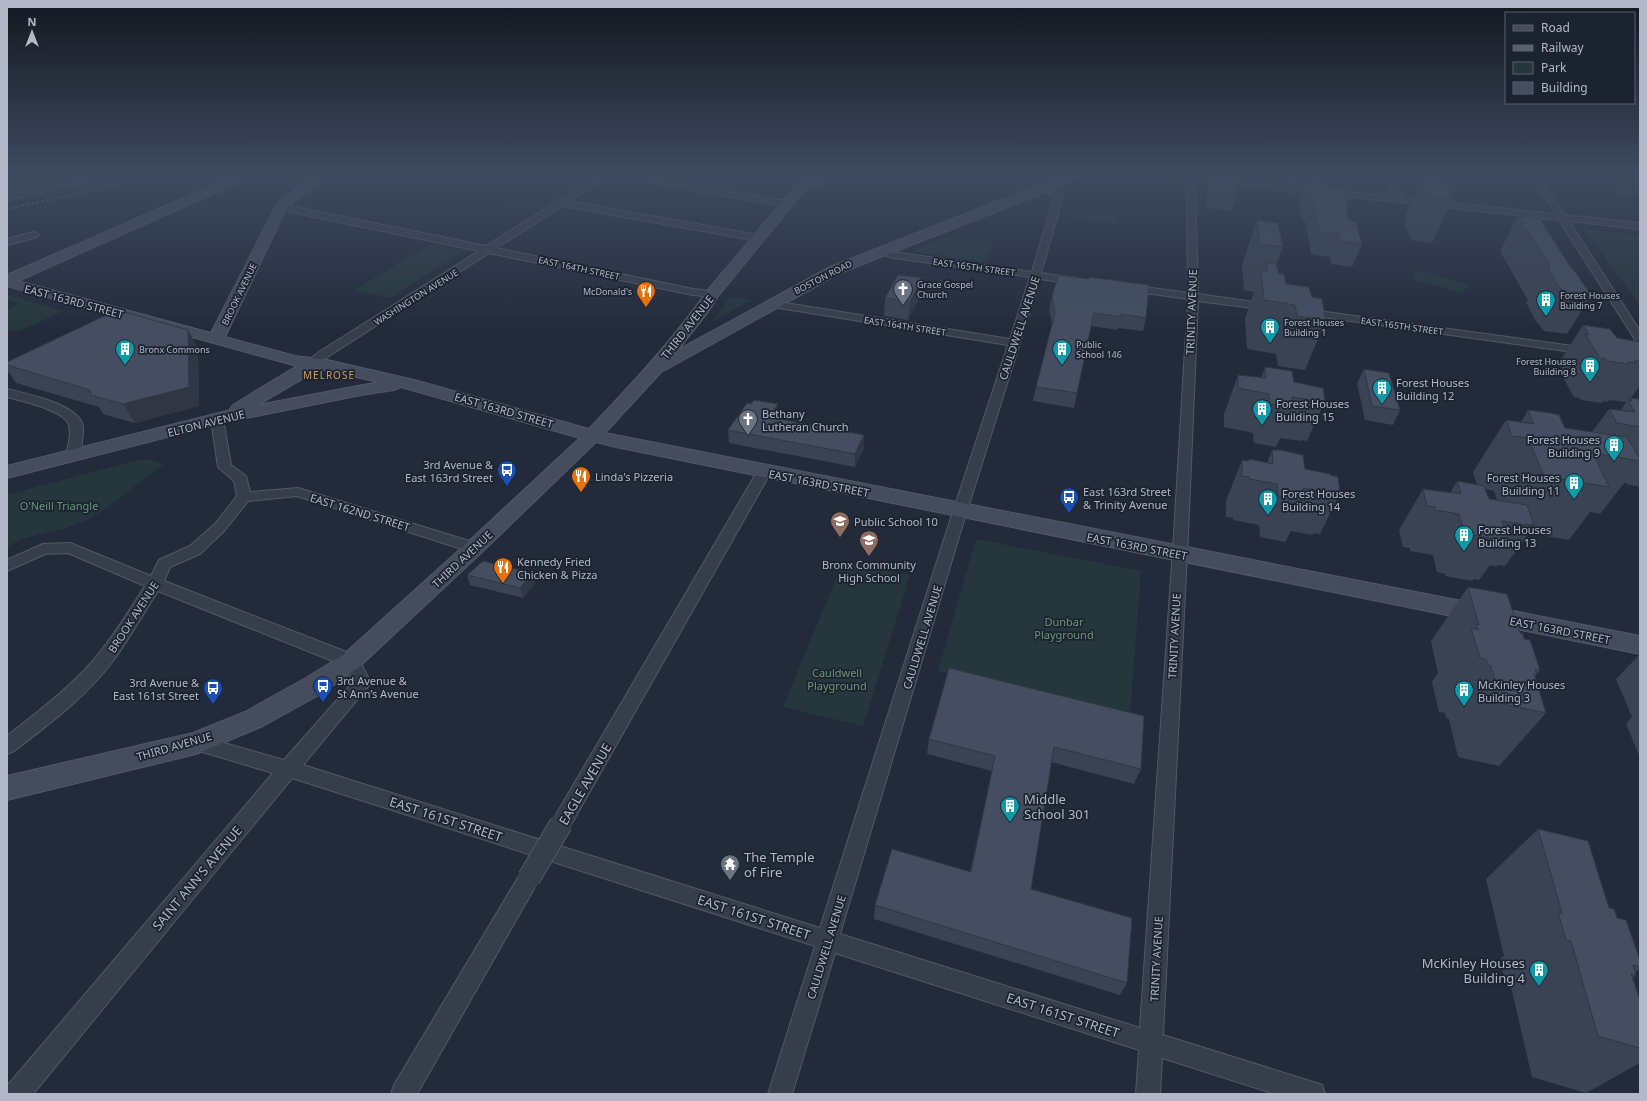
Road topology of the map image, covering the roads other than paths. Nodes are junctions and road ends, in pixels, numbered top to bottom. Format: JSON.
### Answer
{"nodes":[{"id":1,"x":128,"y":226,"type":"edge"},
{"id":2,"x":271,"y":226,"type":"edge"},
{"id":3,"x":377,"y":226,"type":"edge"},
{"id":4,"x":525,"y":226,"type":"edge"},
{"id":5,"x":693,"y":226,"type":"edge"},
{"id":6,"x":768,"y":226,"type":"edge"},
{"id":7,"x":944,"y":226,"type":"edge"},
{"id":8,"x":1050,"y":226,"type":"edge"},
{"id":9,"x":1192,"y":226,"type":"edge"},
{"id":10,"x":1569,"y":226,"type":"edge"},
{"id":11,"x":34,"y":235,"type":"dead end"},
{"id":12,"x":758,"y":238,"type":"junction"},
{"id":13,"x":7,"y":242,"type":"edge"},
{"id":14,"x":490,"y":249,"type":"junction"},
{"id":15,"x":879,"y":251,"type":"junction"},
{"id":16,"x":1036,"y":276,"type":"junction"},
{"id":17,"x":7,"y":281,"type":"edge"},
{"id":18,"x":1083,"y":282,"type":"edge"},
{"id":19,"x":1122,"y":287,"type":"edge"},
{"id":20,"x":712,"y":294,"type":"junction"},
{"id":21,"x":1193,"y":297,"type":"junction"},
{"id":22,"x":773,"y":304,"type":"junction"},
{"id":23,"x":1277,"y":309,"type":"edge"},
{"id":24,"x":1292,"y":311,"type":"edge"},
{"id":25,"x":733,"y":326,"type":"junction"},
{"id":26,"x":683,"y":333,"type":"junction"},
{"id":27,"x":216,"y":339,"type":"junction"},
{"id":28,"x":1640,"y":339,"type":"edge"},
{"id":29,"x":1013,"y":344,"type":"junction"},
{"id":30,"x":1602,"y":353,"type":"edge"},
{"id":31,"x":311,"y":363,"type":"junction"},
{"id":32,"x":653,"y":371,"type":"junction"},
{"id":33,"x":408,"y":384,"type":"junction"},
{"id":34,"x":7,"y":393,"type":"edge"},
{"id":35,"x":221,"y":418,"type":"junction"},
{"id":36,"x":592,"y":436,"type":"junction"},
{"id":37,"x":73,"y":456,"type":"junction"},
{"id":38,"x":7,"y":472,"type":"edge"},
{"id":39,"x":764,"y":472,"type":"junction"},
{"id":40,"x":244,"y":497,"type":"junction"},
{"id":41,"x":961,"y":511,"type":"junction"},
{"id":42,"x":474,"y":548,"type":"junction"},
{"id":43,"x":1179,"y":554,"type":"junction"},
{"id":44,"x":7,"y":566,"type":"edge"},
{"id":45,"x":155,"y":584,"type":"junction"},
{"id":46,"x":1640,"y":645,"type":"edge"},
{"id":47,"x":351,"y":661,"type":"junction"},
{"id":48,"x":196,"y":743,"type":"junction"},
{"id":49,"x":7,"y":746,"type":"edge"},
{"id":50,"x":288,"y":769,"type":"junction"},
{"id":51,"x":7,"y":788,"type":"edge"},
{"id":52,"x":828,"y":940,"type":"junction"},
{"id":53,"x":1152,"y":1043,"type":"junction"},
{"id":54,"x":17,"y":1094,"type":"edge"},
{"id":55,"x":403,"y":1094,"type":"edge"},
{"id":56,"x":780,"y":1094,"type":"edge"},
{"id":57,"x":1148,"y":1094,"type":"edge"},
{"id":58,"x":1312,"y":1094,"type":"edge"}],
"edges":[{"from":1,"to":17,"type":"main road"},
{"from":2,"to":27,"type":"main road","name":"BROOK AVENUE"},
{"from":3,"to":14,"type":"street","name":"EAST 164TH STREET"},
{"from":4,"to":14,"type":"street","name":"WASHINGTON AVENUE"},
{"from":5,"to":12,"type":"street"},
{"from":6,"to":12,"type":"main road","name":"THIRD AVENUE"},
{"from":7,"to":15,"type":"main road","name":"BOSTON ROAD"},
{"from":8,"to":16,"type":"street","name":"CAULDWELL AVENUE"},
{"from":9,"to":21,"type":"street","name":"TRINITY AVENUE"},
{"from":10,"to":28,"type":"street"},
{"from":11,"to":13,"type":"street"},
{"from":12,"to":20,"type":"main road","name":"THIRD AVENUE"},
{"from":14,"to":20,"type":"street","name":"EAST 164TH STREET"},
{"from":14,"to":31,"type":"street","name":"WASHINGTON AVENUE"},
{"from":15,"to":16,"type":"street","name":"EAST 165TH STREET"},
{"from":15,"to":22,"type":"main road","name":"BOSTON ROAD"},
{"from":16,"to":18,"type":"street","name":"EAST 165TH STREET"},
{"from":16,"to":29,"type":"street","name":"CAULDWELL AVENUE"},
{"from":17,"to":27,"type":"main road","name":"EAST 163RD STREET"},
{"from":19,"to":21,"type":"street"},
{"from":20,"to":26,"type":"main road","name":"THIRD AVENUE"},
{"from":21,"to":23,"type":"street"},
{"from":21,"to":43,"type":"street","name":"TRINITY AVENUE"},
{"from":22,"to":25,"type":"main road","name":"BOSTON ROAD"},
{"from":22,"to":29,"type":"street","name":"EAST 164TH STREET"},
{"from":24,"to":30,"type":"street","name":"EAST 165TH STREET"},
{"from":25,"to":26,"type":"main road","name":"BOSTON ROAD"},
{"from":25,"to":32,"type":"main road","name":"BOSTON ROAD"},
{"from":26,"to":32,"type":"main road","name":"THIRD AVENUE"},
{"from":27,"to":31,"type":"main road","name":"EAST 163RD STREET"},
{"from":29,"to":41,"type":"street","name":"CAULDWELL AVENUE"},
{"from":31,"to":33,"type":"main road","name":"EAST 163RD STREET"},
{"from":31,"to":35,"type":"main road","name":"WASHINGTON AVENUE"},
{"from":32,"to":36,"type":"main road","name":"THIRD AVENUE"},
{"from":33,"to":35,"type":"main road","name":"ELTON AVENUE"},
{"from":33,"to":36,"type":"main road","name":"EAST 163RD STREET"},
{"from":34,"to":37,"type":"street"},
{"from":35,"to":37,"type":"main road","name":"ELTON AVENUE"},
{"from":35,"to":40,"type":"street"},
{"from":36,"to":39,"type":"main road","name":"EAST 163RD STREET"},
{"from":36,"to":42,"type":"main road","name":"THIRD AVENUE"},
{"from":37,"to":38,"type":"main road","name":"ELTON AVENUE"},
{"from":39,"to":41,"type":"main road","name":"EAST 163RD STREET"},
{"from":39,"to":55,"type":"street","name":"EAGLE AVENUE","bridge":true},
{"from":40,"to":42,"type":"street","name":"EAST 162ND STREET"},
{"from":40,"to":45,"type":"street","name":"BROOK AVENUE"},
{"from":41,"to":43,"type":"main road","name":"EAST 163RD STREET"},
{"from":41,"to":52,"type":"street","name":"CAULDWELL AVENUE"},
{"from":42,"to":47,"type":"main road","name":"THIRD AVENUE"},
{"from":43,"to":46,"type":"main road","name":"EAST 163RD STREET"},
{"from":43,"to":53,"type":"street","name":"TRINITY AVENUE"},
{"from":44,"to":45,"type":"street"},
{"from":45,"to":47,"type":"street"},
{"from":45,"to":49,"type":"street","name":"BROOK AVENUE"},
{"from":47,"to":48,"type":"main road","name":"THIRD AVENUE"},
{"from":47,"to":50,"type":"street","name":"SAINT ANN'S AVENUE"},
{"from":48,"to":50,"type":"street","name":"EAST 161ST STREET"},
{"from":48,"to":51,"type":"main road","name":"THIRD AVENUE"},
{"from":50,"to":52,"type":"street","name":"EAST 161ST STREET"},
{"from":50,"to":54,"type":"street","name":"SAINT ANN'S AVENUE"},
{"from":52,"to":53,"type":"street","name":"EAST 161ST STREET"},
{"from":52,"to":56,"type":"street","name":"CAULDWELL AVENUE"},
{"from":53,"to":57,"type":"street","name":"TRINITY AVENUE"},
{"from":53,"to":58,"type":"street","name":"EAST 161ST STREET"}]}
